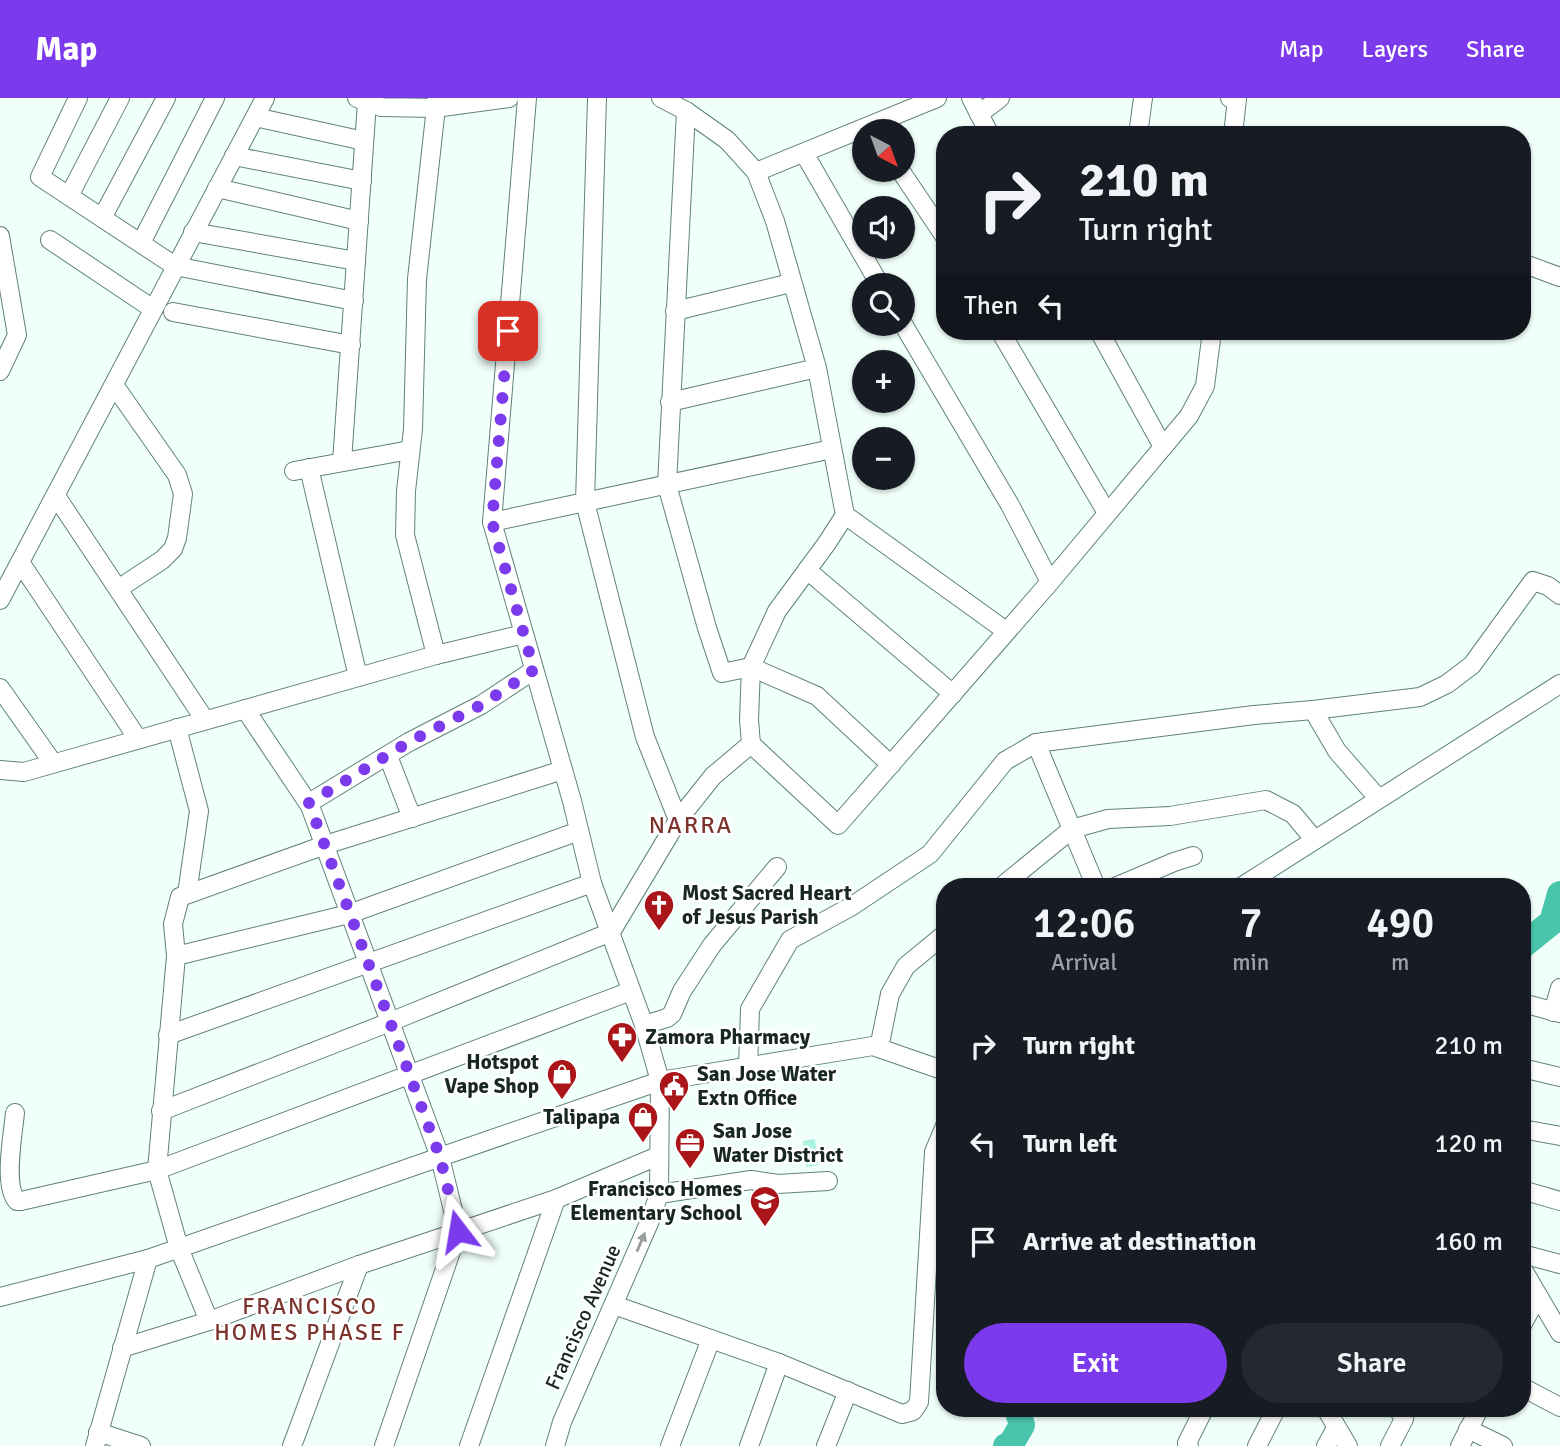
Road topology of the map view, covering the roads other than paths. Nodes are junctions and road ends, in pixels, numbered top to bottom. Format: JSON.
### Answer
{"nodes":[{"id":1,"x":78,"y":98,"type":"edge"},
{"id":2,"x":120,"y":98,"type":"edge"},
{"id":3,"x":166,"y":98,"type":"edge"},
{"id":4,"x":215,"y":98,"type":"edge"},
{"id":5,"x":265,"y":98,"type":"edge"},
{"id":6,"x":509,"y":98,"type":"edge"},
{"id":7,"x":527,"y":98,"type":"edge"},
{"id":8,"x":597,"y":98,"type":"edge"},
{"id":9,"x":661,"y":98,"type":"edge"},
{"id":10,"x":937,"y":98,"type":"edge"},
{"id":11,"x":1000,"y":98,"type":"edge"},
{"id":12,"x":1143,"y":98,"type":"edge"},
{"id":13,"x":1230,"y":98,"type":"edge"},
{"id":14,"x":362,"y":100,"type":"edge"},
{"id":15,"x":436,"y":103,"type":"edge"},
{"id":16,"x":975,"y":106,"type":"edge"},
{"id":17,"x":685,"y":111,"type":"junction"},
{"id":18,"x":255,"y":117,"type":"junction"},
{"id":19,"x":893,"y":119,"type":"edge"},
{"id":20,"x":985,"y":126,"type":"edge"},
{"id":21,"x":1139,"y":126,"type":"edge"},
{"id":22,"x":1234,"y":126,"type":"edge"},
{"id":23,"x":852,"y":136,"type":"edge"},
{"id":24,"x":364,"y":141,"type":"junction"},
{"id":25,"x":804,"y":153,"type":"junction"},
{"id":26,"x":234,"y":156,"type":"junction"},
{"id":27,"x":756,"y":172,"type":"junction"},
{"id":28,"x":362,"y":181,"type":"junction"},
{"id":29,"x":908,"y":182,"type":"edge"},
{"id":30,"x":217,"y":188,"type":"junction"},
{"id":31,"x":69,"y":196,"type":"junction"},
{"id":32,"x":103,"y":218,"type":"junction"},
{"id":33,"x":359,"y":221,"type":"junction"},
{"id":34,"x":936,"y":224,"type":"edge"},
{"id":35,"x":193,"y":232,"type":"junction"},
{"id":36,"x":0,"y":236,"type":"edge"},
{"id":37,"x":50,"y":240,"type":"dead end"},
{"id":38,"x":141,"y":243,"type":"junction"},
{"id":39,"x":356,"y":261,"type":"junction"},
{"id":40,"x":175,"y":266,"type":"junction"},
{"id":41,"x":1531,"y":266,"type":"edge"},
{"id":42,"x":873,"y":273,"type":"edge"},
{"id":43,"x":1560,"y":277,"type":"edge"},
{"id":44,"x":791,"y":283,"type":"junction"},
{"id":45,"x":354,"y":301,"type":"junction"},
{"id":46,"x":153,"y":309,"type":"junction"},
{"id":47,"x":675,"y":310,"type":"junction"},
{"id":48,"x":7,"y":312,"type":"edge"},
{"id":49,"x":173,"y":312,"type":"dead end"},
{"id":50,"x":910,"y":336,"type":"edge"},
{"id":51,"x":1005,"y":340,"type":"edge"},
{"id":52,"x":1104,"y":340,"type":"edge"},
{"id":53,"x":1211,"y":340,"type":"edge"},
{"id":54,"x":351,"y":345,"type":"junction"},
{"id":55,"x":817,"y":368,"type":"junction"},
{"id":56,"x":0,"y":372,"type":"edge"},
{"id":57,"x":114,"y":385,"type":"junction"},
{"id":58,"x":670,"y":401,"type":"junction"},
{"id":59,"x":1163,"y":447,"type":"junction"},
{"id":60,"x":832,"y":449,"type":"junction"},
{"id":61,"x":411,"y":450,"type":"junction"},
{"id":62,"x":342,"y":462,"type":"junction"},
{"id":63,"x":667,"y":485,"type":"junction"},
{"id":64,"x":56,"y":496,"type":"junction"},
{"id":65,"x":585,"y":502,"type":"junction"},
{"id":66,"x":1107,"y":513,"type":"junction"},
{"id":67,"x":845,"y":514,"type":"junction"},
{"id":68,"x":492,"y":522,"type":"junction"},
{"id":69,"x":20,"y":562,"type":"junction"},
{"id":70,"x":807,"y":570,"type":"junction"},
{"id":71,"x":1050,"y":582,"type":"junction"},
{"id":72,"x":118,"y":589,"type":"junction"},
{"id":73,"x":1560,"y":595,"type":"edge"},
{"id":74,"x":0,"y":600,"type":"edge"},
{"id":75,"x":1006,"y":631,"type":"junction"},
{"id":76,"x":524,"y":634,"type":"junction"},
{"id":77,"x":436,"y":655,"type":"junction"},
{"id":78,"x":751,"y":667,"type":"junction"},
{"id":79,"x":534,"y":670,"type":"junction"},
{"id":80,"x":358,"y":677,"type":"junction"},
{"id":81,"x":1560,"y":684,"type":"edge"},
{"id":82,"x":0,"y":688,"type":"edge"},
{"id":83,"x":953,"y":694,"type":"junction"},
{"id":84,"x":245,"y":709,"type":"junction"},
{"id":85,"x":1313,"y":710,"type":"junction"},
{"id":86,"x":205,"y":720,"type":"junction"},
{"id":87,"x":177,"y":728,"type":"junction"},
{"id":88,"x":138,"y":739,"type":"junction"},
{"id":89,"x":1036,"y":743,"type":"junction"},
{"id":90,"x":751,"y":744,"type":"junction"},
{"id":91,"x":388,"y":755,"type":"junction"},
{"id":92,"x":53,"y":763,"type":"junction"},
{"id":93,"x":891,"y":765,"type":"junction"},
{"id":94,"x":0,"y":770,"type":"edge"},
{"id":95,"x":563,"y":770,"type":"junction"},
{"id":96,"x":1378,"y":798,"type":"junction"},
{"id":97,"x":309,"y":803,"type":"junction"},
{"id":98,"x":412,"y":818,"type":"junction"},
{"id":99,"x":678,"y":820,"type":"junction"},
{"id":100,"x":1072,"y":829,"type":"junction"},
{"id":101,"x":579,"y":831,"type":"junction"},
{"id":102,"x":1314,"y":839,"type":"junction"},
{"id":103,"x":325,"y":845,"type":"junction"},
{"id":104,"x":1193,"y":856,"type":"dead end"},
{"id":105,"x":777,"y":867,"type":"dead end"},
{"id":106,"x":1012,"y":878,"type":"edge"},
{"id":107,"x":1092,"y":878,"type":"edge"},
{"id":108,"x":1136,"y":878,"type":"edge"},
{"id":109,"x":1255,"y":878,"type":"edge"},
{"id":110,"x":592,"y":883,"type":"junction"},
{"id":111,"x":187,"y":894,"type":"junction"},
{"id":112,"x":349,"y":914,"type":"junction"},
{"id":113,"x":611,"y":932,"type":"junction"},
{"id":114,"x":936,"y":941,"type":"edge"},
{"id":115,"x":176,"y":956,"type":"junction"},
{"id":116,"x":369,"y":963,"type":"junction"},
{"id":117,"x":1560,"y":988,"type":"edge"},
{"id":118,"x":631,"y":991,"type":"junction"},
{"id":119,"x":1531,"y":1005,"type":"edge"},
{"id":120,"x":1556,"y":1012,"type":"edge"},
{"id":121,"x":390,"y":1022,"type":"junction"},
{"id":122,"x":644,"y":1026,"type":"junction"},
{"id":123,"x":167,"y":1035,"type":"junction"},
{"id":124,"x":879,"y":1048,"type":"junction"},
{"id":125,"x":748,"y":1068,"type":"junction"},
{"id":126,"x":936,"y":1068,"type":"edge"},
{"id":127,"x":1531,"y":1070,"type":"edge"},
{"id":128,"x":410,"y":1076,"type":"junction"},
{"id":129,"x":1560,"y":1077,"type":"edge"},
{"id":130,"x":660,"y":1081,"type":"junction"},
{"id":131,"x":161,"y":1111,"type":"junction"},
{"id":132,"x":15,"y":1113,"type":"dead end"},
{"id":133,"x":1531,"y":1131,"type":"edge"},
{"id":134,"x":1560,"y":1136,"type":"edge"},
{"id":135,"x":936,"y":1147,"type":"edge"},
{"id":136,"x":658,"y":1156,"type":"junction"},
{"id":137,"x":440,"y":1157,"type":"junction"},
{"id":138,"x":5,"y":1163,"type":"edge"},
{"id":139,"x":157,"y":1170,"type":"junction"},
{"id":140,"x":828,"y":1181,"type":"dead end"},
{"id":141,"x":1531,"y":1193,"type":"edge"},
{"id":142,"x":659,"y":1194,"type":"junction"},
{"id":143,"x":556,"y":1199,"type":"junction"},
{"id":144,"x":1560,"y":1201,"type":"edge"},
{"id":145,"x":458,"y":1231,"type":"junction"},
{"id":146,"x":179,"y":1248,"type":"junction"},
{"id":147,"x":1531,"y":1256,"type":"edge"},
{"id":148,"x":148,"y":1259,"type":"junction"},
{"id":149,"x":1560,"y":1264,"type":"edge"},
{"id":150,"x":359,"y":1265,"type":"junction"},
{"id":151,"x":1531,"y":1284,"type":"edge"},
{"id":152,"x":1538,"y":1296,"type":"junction"},
{"id":153,"x":0,"y":1297,"type":"edge"},
{"id":154,"x":614,"y":1305,"type":"junction"},
{"id":155,"x":1531,"y":1309,"type":"edge"},
{"id":156,"x":209,"y":1321,"type":"junction"},
{"id":157,"x":1560,"y":1333,"type":"edge"},
{"id":158,"x":711,"y":1339,"type":"junction"},
{"id":159,"x":122,"y":1348,"type":"junction"},
{"id":160,"x":779,"y":1363,"type":"junction"},
{"id":161,"x":848,"y":1391,"type":"junction"},
{"id":162,"x":1531,"y":1392,"type":"edge"},
{"id":163,"x":1560,"y":1407,"type":"edge"},
{"id":164,"x":1200,"y":1417,"type":"edge"},
{"id":165,"x":1272,"y":1417,"type":"edge"},
{"id":166,"x":1330,"y":1417,"type":"edge"},
{"id":167,"x":1403,"y":1417,"type":"edge"},
{"id":168,"x":1472,"y":1417,"type":"edge"},
{"id":169,"x":1473,"y":1417,"type":"edge"},
{"id":170,"x":1336,"y":1428,"type":"junction"},
{"id":171,"x":97,"y":1439,"type":"edge"},
{"id":172,"x":141,"y":1446,"type":"edge"},
{"id":173,"x":292,"y":1446,"type":"edge"},
{"id":174,"x":384,"y":1446,"type":"edge"},
{"id":175,"x":469,"y":1446,"type":"edge"},
{"id":176,"x":555,"y":1446,"type":"edge"},
{"id":177,"x":670,"y":1446,"type":"edge"},
{"id":178,"x":749,"y":1446,"type":"edge"},
{"id":179,"x":827,"y":1446,"type":"edge"},
{"id":180,"x":1189,"y":1446,"type":"edge"},
{"id":181,"x":1257,"y":1446,"type":"edge"},
{"id":182,"x":1326,"y":1446,"type":"edge"},
{"id":183,"x":1348,"y":1446,"type":"edge"},
{"id":184,"x":1390,"y":1446,"type":"edge"},
{"id":185,"x":1460,"y":1446,"type":"edge"},
{"id":186,"x":1503,"y":1446,"type":"edge"}],
"edges":[{"from":1,"to":31,"type":"street"},
{"from":2,"to":31,"type":"street"},
{"from":3,"to":32,"type":"street"},
{"from":4,"to":38,"type":"street"},
{"from":5,"to":18,"type":"street"},
{"from":6,"to":15,"type":"street"},
{"from":7,"to":68,"type":"street"},
{"from":8,"to":65,"type":"street"},
{"from":9,"to":17,"type":"street"},
{"from":10,"to":19,"type":"street"},
{"from":11,"to":16,"type":"street"},
{"from":12,"to":21,"type":"street"},
{"from":13,"to":22,"type":"street"},
{"from":14,"to":15,"type":"street"},
{"from":14,"to":24,"type":"street"},
{"from":15,"to":61,"type":"street"},
{"from":16,"to":20,"type":"street"},
{"from":17,"to":27,"type":"street"},
{"from":17,"to":47,"type":"street"},
{"from":18,"to":24,"type":"street"},
{"from":18,"to":26,"type":"street"},
{"from":23,"to":25,"type":"street"},
{"from":24,"to":28,"type":"street"},
{"from":25,"to":27,"type":"street"},
{"from":25,"to":42,"type":"street"},
{"from":26,"to":28,"type":"street"},
{"from":26,"to":30,"type":"street"},
{"from":27,"to":44,"type":"street"},
{"from":28,"to":33,"type":"street"},
{"from":29,"to":34,"type":"street"},
{"from":30,"to":33,"type":"street"},
{"from":30,"to":35,"type":"street"},
{"from":31,"to":32,"type":"street"},
{"from":32,"to":38,"type":"street"},
{"from":33,"to":39,"type":"street"},
{"from":35,"to":39,"type":"street"},
{"from":35,"to":40,"type":"street"},
{"from":36,"to":48,"type":"street"},
{"from":37,"to":46,"type":"street"},
{"from":38,"to":40,"type":"street"},
{"from":39,"to":45,"type":"street"},
{"from":40,"to":45,"type":"street"},
{"from":40,"to":46,"type":"street"},
{"from":41,"to":43,"type":"street"},
{"from":44,"to":47,"type":"street"},
{"from":44,"to":55,"type":"street"},
{"from":45,"to":54,"type":"street"},
{"from":46,"to":57,"type":"street"},
{"from":47,"to":58,"type":"street"},
{"from":48,"to":56,"type":"street"},
{"from":49,"to":54,"type":"street"},
{"from":50,"to":71,"type":"street"},
{"from":51,"to":66,"type":"street"},
{"from":52,"to":59,"type":"street"},
{"from":53,"to":59,"type":"street"},
{"from":54,"to":62,"type":"street"},
{"from":55,"to":58,"type":"street"},
{"from":55,"to":60,"type":"street"},
{"from":57,"to":64,"type":"street"},
{"from":57,"to":72,"type":"street"},
{"from":58,"to":63,"type":"street"},
{"from":59,"to":66,"type":"street"},
{"from":60,"to":63,"type":"street"},
{"from":60,"to":67,"type":"street"},
{"from":61,"to":62,"type":"street"},
{"from":61,"to":77,"type":"street"},
{"from":62,"to":80,"type":"street"},
{"from":63,"to":65,"type":"street"},
{"from":63,"to":78,"type":"street"},
{"from":64,"to":69,"type":"street"},
{"from":64,"to":72,"type":"street"},
{"from":65,"to":68,"type":"street"},
{"from":65,"to":99,"type":"street"},
{"from":66,"to":71,"type":"street"},
{"from":67,"to":70,"type":"street"},
{"from":67,"to":75,"type":"street"},
{"from":68,"to":76,"type":"street","name":"Francisco Avenue"},
{"from":69,"to":74,"type":"street"},
{"from":69,"to":88,"type":"street"},
{"from":70,"to":78,"type":"street"},
{"from":70,"to":83,"type":"street"},
{"from":71,"to":75,"type":"street"},
{"from":72,"to":86,"type":"street"},
{"from":73,"to":85,"type":"street"},
{"from":75,"to":83,"type":"street"},
{"from":76,"to":77,"type":"street"},
{"from":76,"to":79,"type":"street","name":"Francisco Avenue"},
{"from":77,"to":80,"type":"street"},
{"from":78,"to":90,"type":"street"},
{"from":78,"to":93,"type":"street"},
{"from":79,"to":91,"type":"street"},
{"from":79,"to":95,"type":"street","name":"Francisco Avenue"},
{"from":80,"to":84,"type":"street"},
{"from":81,"to":96,"type":"street"},
{"from":82,"to":92,"type":"street"},
{"from":83,"to":93,"type":"street"},
{"from":84,"to":86,"type":"street"},
{"from":84,"to":97,"type":"street"},
{"from":85,"to":89,"type":"street"},
{"from":85,"to":96,"type":"street"},
{"from":86,"to":87,"type":"street"},
{"from":87,"to":88,"type":"street"},
{"from":87,"to":111,"type":"street"},
{"from":88,"to":92,"type":"street"},
{"from":89,"to":100,"type":"street"},
{"from":89,"to":125,"type":"street"},
{"from":90,"to":93,"type":"street"},
{"from":90,"to":99,"type":"street"},
{"from":91,"to":97,"type":"street"},
{"from":91,"to":98,"type":"street"},
{"from":92,"to":94,"type":"street"},
{"from":95,"to":98,"type":"street"},
{"from":95,"to":101,"type":"street","name":"Francisco Avenue"},
{"from":96,"to":102,"type":"street"},
{"from":97,"to":103,"type":"street"},
{"from":98,"to":103,"type":"street"},
{"from":99,"to":113,"type":"street"},
{"from":100,"to":102,"type":"street"},
{"from":100,"to":106,"type":"street"},
{"from":100,"to":107,"type":"street"},
{"from":101,"to":110,"type":"street","name":"Francisco Avenue"},
{"from":101,"to":112,"type":"street"},
{"from":102,"to":109,"type":"street"},
{"from":103,"to":111,"type":"street"},
{"from":103,"to":112,"type":"street"},
{"from":104,"to":108,"type":"street"},
{"from":105,"to":122,"type":"street"},
{"from":110,"to":113,"type":"street","name":"Francisco Avenue"},
{"from":110,"to":116,"type":"street"},
{"from":111,"to":115,"type":"street"},
{"from":112,"to":115,"type":"street"},
{"from":112,"to":116,"type":"street"},
{"from":113,"to":118,"type":"street","name":"Francisco Avenue"},
{"from":113,"to":121,"type":"street"},
{"from":114,"to":124,"type":"street"},
{"from":115,"to":123,"type":"street"},
{"from":116,"to":121,"type":"street"},
{"from":116,"to":123,"type":"street"},
{"from":117,"to":120,"type":"street"},
{"from":118,"to":122,"type":"street","name":"Francisco Avenue"},
{"from":118,"to":128,"type":"street"},
{"from":119,"to":120,"type":"street"},
{"from":121,"to":128,"type":"street"},
{"from":121,"to":131,"type":"street"},
{"from":122,"to":130,"type":"street","name":"Francisco Avenue"},
{"from":123,"to":131,"type":"street"},
{"from":124,"to":125,"type":"street"},
{"from":124,"to":126,"type":"street"},
{"from":125,"to":130,"type":"street"},
{"from":127,"to":129,"type":"street"},
{"from":128,"to":137,"type":"street"},
{"from":128,"to":139,"type":"street"},
{"from":130,"to":136,"type":"street","name":"Francisco Avenue"},
{"from":130,"to":137,"type":"street"},
{"from":131,"to":139,"type":"street"},
{"from":132,"to":138,"type":"street"},
{"from":133,"to":134,"type":"street"},
{"from":135,"to":161,"type":"street"},
{"from":136,"to":142,"type":"street","name":"Francisco Avenue"},
{"from":136,"to":143,"type":"street"},
{"from":137,"to":145,"type":"street"},
{"from":137,"to":146,"type":"street"},
{"from":138,"to":139,"type":"street"},
{"from":139,"to":146,"type":"street"},
{"from":140,"to":142,"type":"street"},
{"from":141,"to":144,"type":"street"},
{"from":154,"to":142,"type":"street","name":"Francisco Avenue","one_way":true},
{"from":143,"to":145,"type":"street"},
{"from":143,"to":175,"type":"street"},
{"from":145,"to":150,"type":"street"},
{"from":145,"to":174,"type":"street"},
{"from":146,"to":148,"type":"street"},
{"from":146,"to":156,"type":"street"},
{"from":147,"to":149,"type":"street"},
{"from":148,"to":153,"type":"street"},
{"from":148,"to":159,"type":"street"},
{"from":150,"to":156,"type":"street"},
{"from":150,"to":173,"type":"street"},
{"from":151,"to":152,"type":"street"},
{"from":152,"to":155,"type":"street"},
{"from":152,"to":157,"type":"street"},
{"from":154,"to":158,"type":"street"},
{"from":154,"to":176,"type":"street","name":"Francisco Avenue"},
{"from":156,"to":159,"type":"street"},
{"from":158,"to":160,"type":"street"},
{"from":158,"to":177,"type":"street"},
{"from":159,"to":171,"type":"street"},
{"from":160,"to":161,"type":"street"},
{"from":160,"to":178,"type":"street"},
{"from":161,"to":179,"type":"street"},
{"from":162,"to":163,"type":"street"},
{"from":164,"to":180,"type":"street"},
{"from":165,"to":181,"type":"street"},
{"from":166,"to":170,"type":"street"},
{"from":167,"to":184,"type":"street"},
{"from":168,"to":185,"type":"street"},
{"from":169,"to":186,"type":"street"},
{"from":170,"to":182,"type":"street"},
{"from":170,"to":183,"type":"street"},
{"from":171,"to":172,"type":"street"}]}
